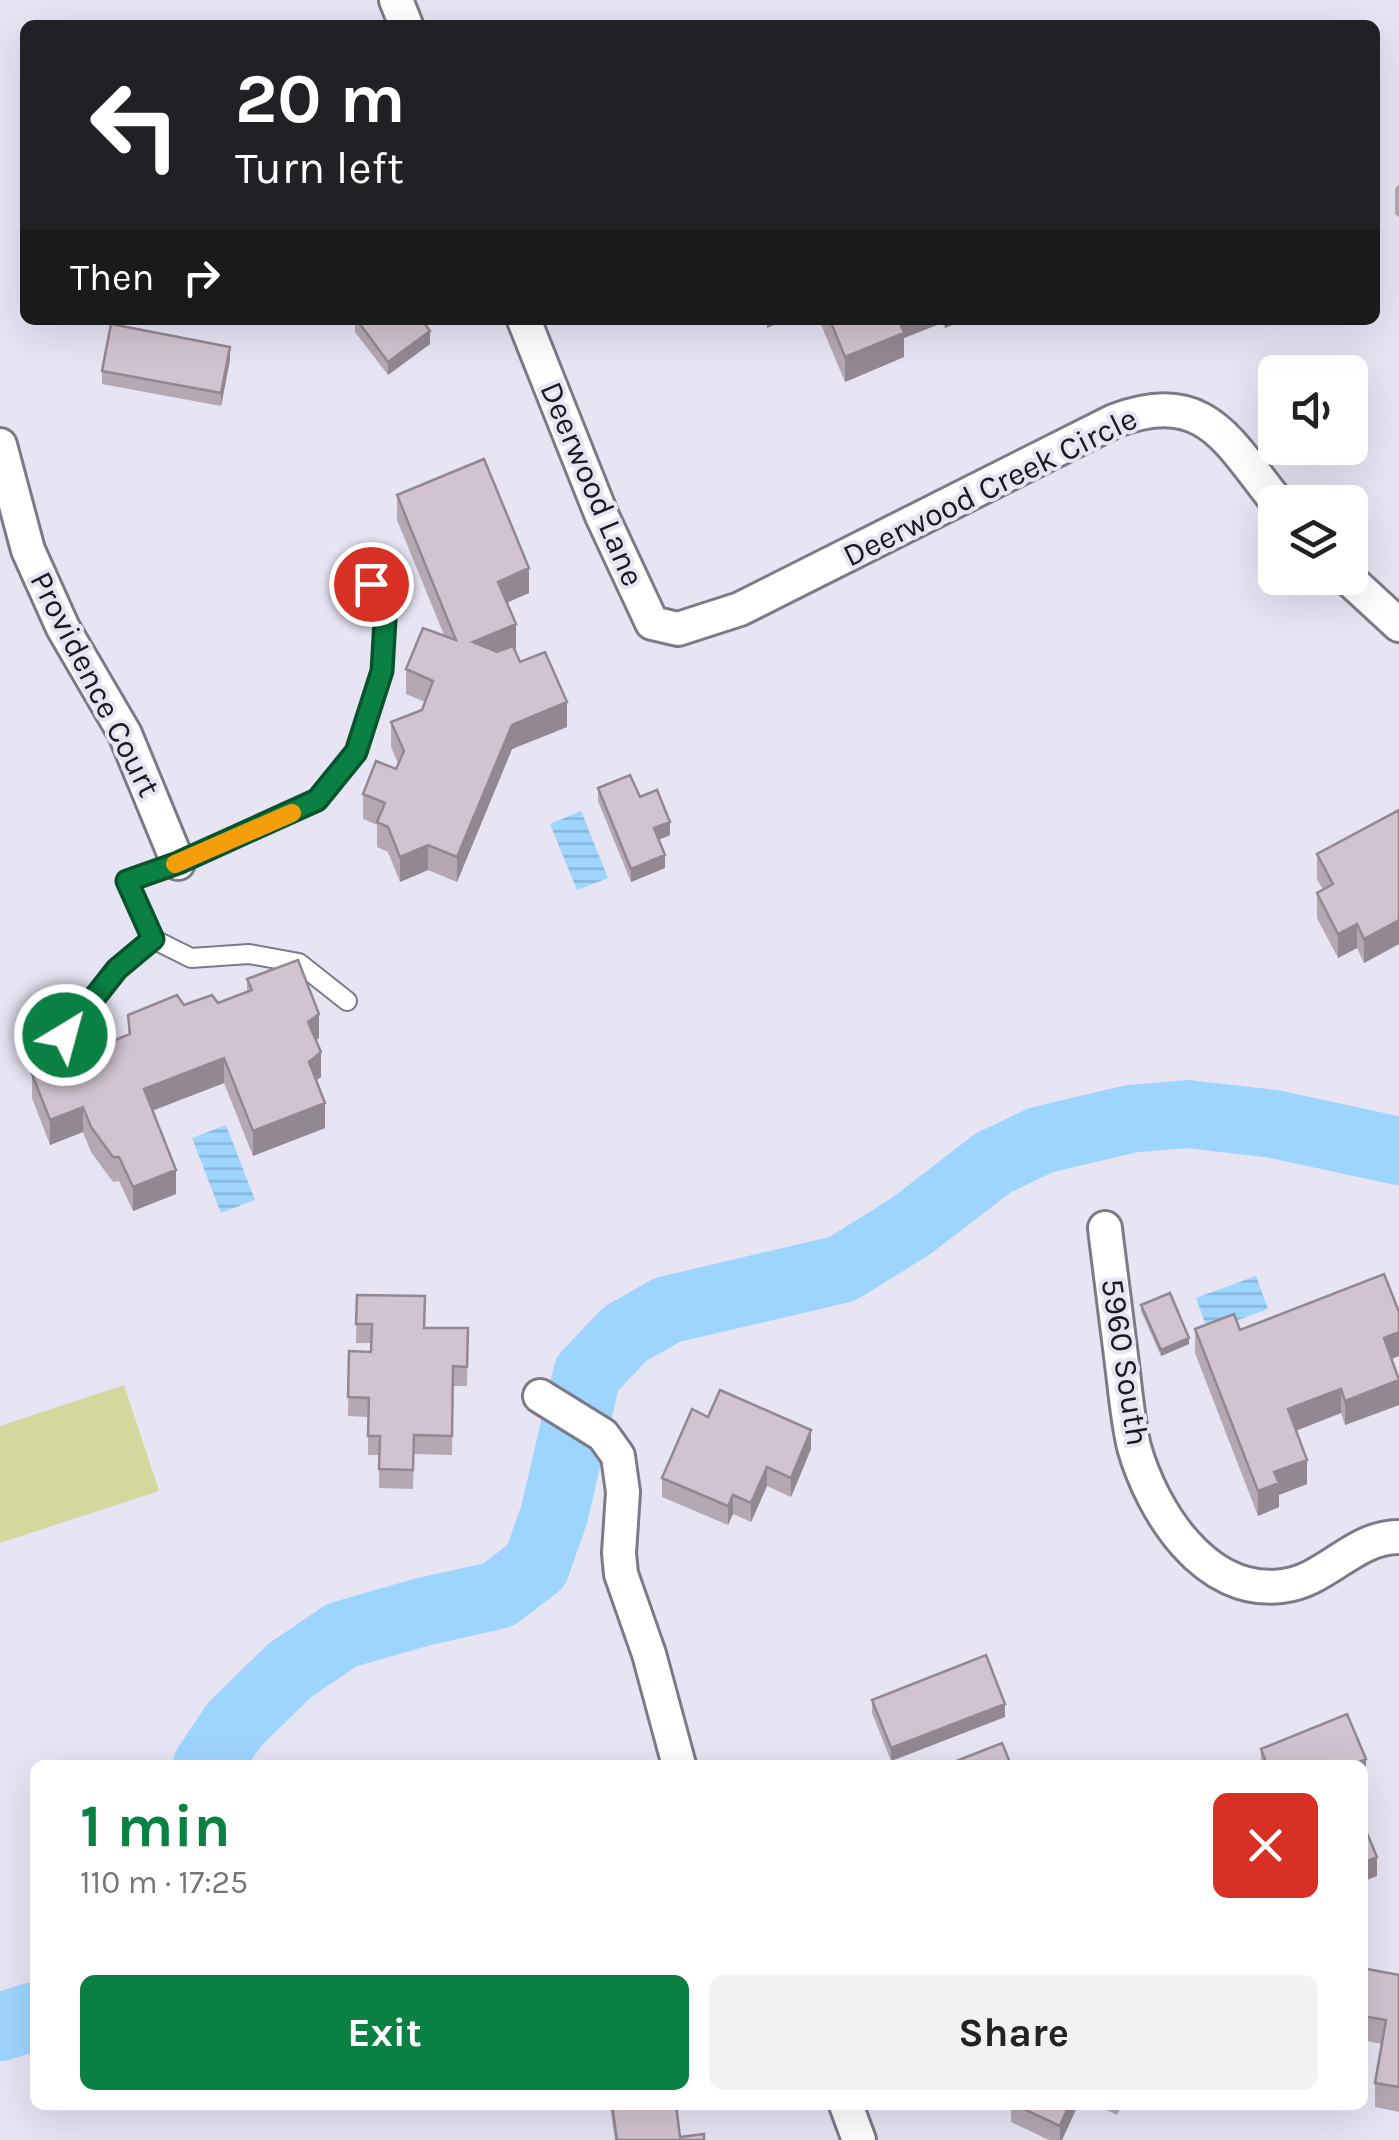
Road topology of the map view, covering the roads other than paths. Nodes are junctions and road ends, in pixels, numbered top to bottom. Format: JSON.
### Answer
{"nodes":[{"id":1,"x":526,"y":325,"type":"edge"},
{"id":2,"x":0,"y":446,"type":"edge"},
{"id":3,"x":1263,"y":485,"type":"edge"},
{"id":4,"x":371,"y":584,"type":"dead end"},
{"id":5,"x":1366,"y":595,"type":"edge"},
{"id":6,"x":1399,"y":625,"type":"edge"},
{"id":7,"x":678,"y":629,"type":"joint"},
{"id":8,"x":178,"y":863,"type":"junction"},
{"id":9,"x":153,"y":939,"type":"junction"},
{"id":10,"x":347,"y":1001,"type":"dead end"},
{"id":11,"x":50,"y":1058,"type":"dead end"},
{"id":12,"x":1105,"y":1228,"type":"dead end"},
{"id":13,"x":540,"y":1396,"type":"dead end"},
{"id":14,"x":1399,"y":1536,"type":"edge"},
{"id":15,"x":678,"y":1760,"type":"edge"},
{"id":16,"x":848,"y":2110,"type":"edge"},
{"id":17,"x":860,"y":2140,"type":"edge"}],
"edges":[{"from":1,"to":7,"type":"street","name":"Deerwood Lane"},
{"from":2,"to":8,"type":"street","name":"Providence Court"},
{"from":3,"to":7,"type":"street","name":"Deerwood Creek Circle"},
{"from":4,"to":8,"type":"lane"},
{"from":5,"to":6,"type":"street"},
{"from":8,"to":9,"type":"lane"},
{"from":9,"to":10,"type":"lane"},
{"from":9,"to":11,"type":"lane"},
{"from":12,"to":14,"type":"street","name":"5960 South"},
{"from":13,"to":15,"type":"street"},
{"from":16,"to":17,"type":"street"}]}
